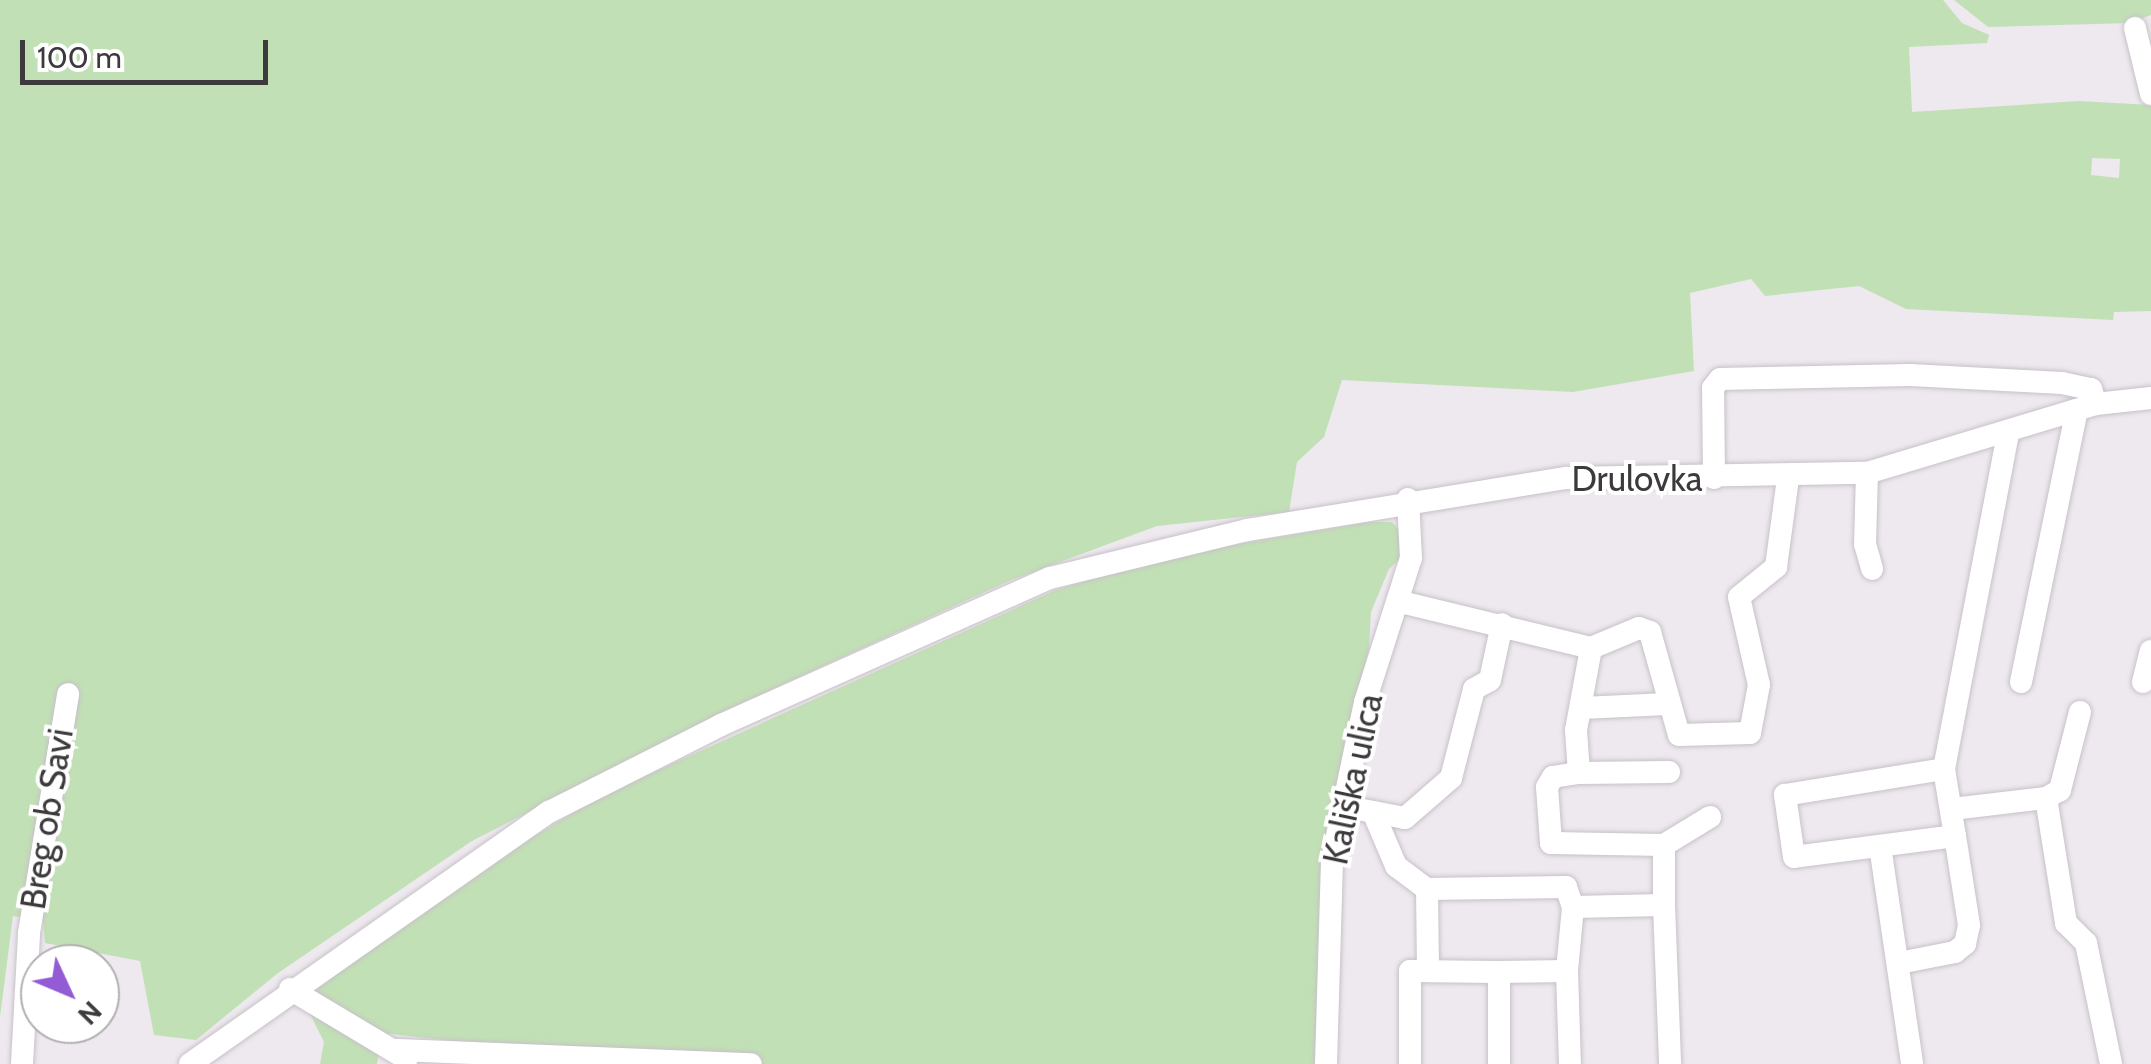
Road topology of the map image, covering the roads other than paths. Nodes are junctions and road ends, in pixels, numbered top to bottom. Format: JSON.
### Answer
{"nodes":[{"id":1,"x":2136,"y":28,"type":"edge"},
{"id":2,"x":2151,"y":94,"type":"edge"},
{"id":3,"x":2151,"y":398,"type":"edge"},
{"id":4,"x":2087,"y":407,"type":"junction"},
{"id":5,"x":2008,"y":432,"type":"junction"},
{"id":6,"x":1867,"y":473,"type":"junction"},
{"id":7,"x":1714,"y":478,"type":"junction"},
{"id":8,"x":1788,"y":478,"type":"junction"},
{"id":9,"x":1408,"y":499,"type":"junction"},
{"id":10,"x":1872,"y":569,"type":"dead end"},
{"id":11,"x":1401,"y":602,"type":"junction"},
{"id":12,"x":1502,"y":624,"type":"junction"},
{"id":13,"x":1590,"y":648,"type":"junction"},
{"id":14,"x":2151,"y":651,"type":"edge"},
{"id":15,"x":2021,"y":682,"type":"dead end"},
{"id":16,"x":2143,"y":682,"type":"dead end"},
{"id":17,"x":68,"y":694,"type":"dead end"},
{"id":18,"x":1667,"y":704,"type":"junction"},
{"id":19,"x":1582,"y":708,"type":"junction"},
{"id":20,"x":2080,"y":712,"type":"dead end"},
{"id":21,"x":1944,"y":769,"type":"junction"},
{"id":22,"x":1669,"y":772,"type":"dead end"},
{"id":23,"x":1579,"y":773,"type":"junction"},
{"id":24,"x":2046,"y":798,"type":"junction"},
{"id":25,"x":1342,"y":806,"type":"junction"},
{"id":26,"x":1952,"y":809,"type":"junction"},
{"id":27,"x":1373,"y":812,"type":"junction"},
{"id":28,"x":1710,"y":817,"type":"dead end"},
{"id":29,"x":1955,"y":836,"type":"junction"},
{"id":30,"x":1664,"y":844,"type":"junction"},
{"id":31,"x":1560,"y":846,"type":"junction"},
{"id":32,"x":1880,"y":846,"type":"junction"},
{"id":33,"x":1427,"y":889,"type":"junction"},
{"id":34,"x":1570,"y":897,"type":"junction"},
{"id":35,"x":1664,"y":904,"type":"junction"},
{"id":36,"x":1899,"y":963,"type":"junction"},
{"id":37,"x":1428,"y":970,"type":"junction"},
{"id":38,"x":1567,"y":971,"type":"junction"},
{"id":39,"x":1498,"y":972,"type":"junction"},
{"id":40,"x":290,"y":989,"type":"junction"},
{"id":41,"x":405,"y":1057,"type":"edge"},
{"id":42,"x":22,"y":1064,"type":"edge"},
{"id":43,"x":190,"y":1064,"type":"edge"},
{"id":44,"x":751,"y":1064,"type":"edge"},
{"id":45,"x":1326,"y":1064,"type":"edge"},
{"id":46,"x":1410,"y":1064,"type":"edge"},
{"id":47,"x":1499,"y":1064,"type":"edge"},
{"id":48,"x":1570,"y":1064,"type":"edge"},
{"id":49,"x":1670,"y":1064,"type":"edge"},
{"id":50,"x":1912,"y":1064,"type":"edge"},
{"id":51,"x":2111,"y":1064,"type":"edge"}],
"edges":[{"from":1,"to":2,"type":"street"},
{"from":3,"to":4,"type":"street","name":"Drulovka"},
{"from":4,"to":5,"type":"street","name":"Drulovka"},
{"from":4,"to":7,"type":"street"},
{"from":4,"to":15,"type":"street"},
{"from":5,"to":6,"type":"street","name":"Drulovka"},
{"from":5,"to":21,"type":"street"},
{"from":6,"to":8,"type":"street","name":"Drulovka"},
{"from":6,"to":10,"type":"street"},
{"from":7,"to":8,"type":"street","name":"Drulovka"},
{"from":7,"to":9,"type":"street","name":"Drulovka"},
{"from":8,"to":18,"type":"street"},
{"from":9,"to":11,"type":"street","name":"Kališka ulica"},
{"from":9,"to":40,"type":"street","name":"Drulovka"},
{"from":11,"to":12,"type":"street"},
{"from":11,"to":25,"type":"street","name":"Kališka ulica"},
{"from":12,"to":13,"type":"street"},
{"from":12,"to":27,"type":"street"},
{"from":13,"to":18,"type":"street"},
{"from":13,"to":19,"type":"street"},
{"from":14,"to":16,"type":"street"},
{"from":17,"to":42,"type":"street","name":"Breg ob Savi"},
{"from":18,"to":19,"type":"street"},
{"from":19,"to":23,"type":"street"},
{"from":20,"to":24,"type":"street"},
{"from":21,"to":26,"type":"street"},
{"from":21,"to":32,"type":"street"},
{"from":22,"to":23,"type":"street"},
{"from":23,"to":31,"type":"street"},
{"from":24,"to":26,"type":"street"},
{"from":24,"to":51,"type":"street"},
{"from":25,"to":27,"type":"street"},
{"from":25,"to":45,"type":"street","name":"Kališka ulica"},
{"from":26,"to":29,"type":"street"},
{"from":27,"to":33,"type":"street"},
{"from":28,"to":30,"type":"street"},
{"from":29,"to":32,"type":"street"},
{"from":29,"to":36,"type":"street"},
{"from":30,"to":31,"type":"street"},
{"from":30,"to":35,"type":"street"},
{"from":31,"to":34,"type":"street"},
{"from":32,"to":36,"type":"street"},
{"from":33,"to":34,"type":"street"},
{"from":33,"to":37,"type":"street"},
{"from":34,"to":35,"type":"street"},
{"from":34,"to":38,"type":"street"},
{"from":35,"to":49,"type":"street"},
{"from":36,"to":50,"type":"street"},
{"from":37,"to":39,"type":"street"},
{"from":37,"to":46,"type":"street"},
{"from":38,"to":39,"type":"street"},
{"from":38,"to":48,"type":"street"},
{"from":39,"to":47,"type":"street"},
{"from":40,"to":41,"type":"street"},
{"from":40,"to":43,"type":"street"},
{"from":41,"to":44,"type":"street"}]}
